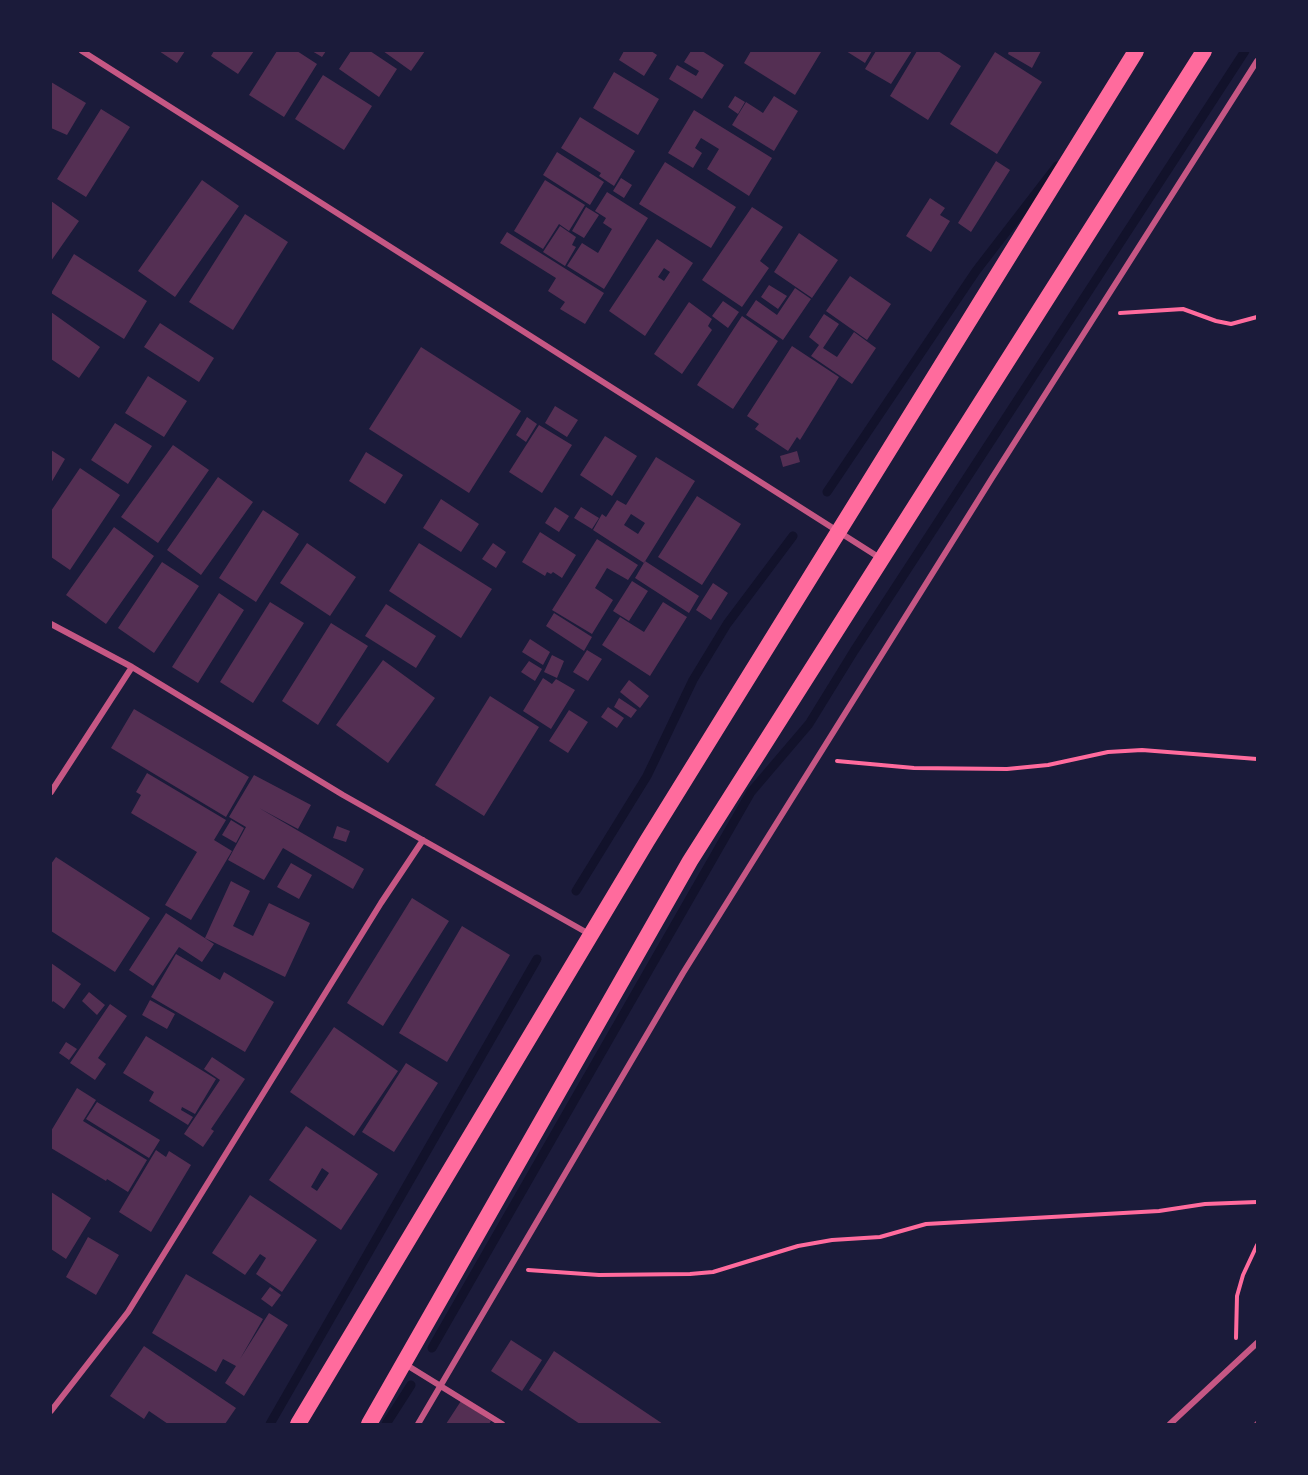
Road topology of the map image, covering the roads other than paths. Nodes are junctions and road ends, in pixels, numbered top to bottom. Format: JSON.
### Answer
{"nodes":[{"id":1,"x":82,"y":51,"type":"edge"},
{"id":2,"x":1136,"y":51,"type":"edge"},
{"id":3,"x":1204,"y":51,"type":"edge"},
{"id":4,"x":1257,"y":61,"type":"edge"},
{"id":5,"x":837,"y":531,"type":"junction"},
{"id":6,"x":881,"y":559,"type":"junction"},
{"id":7,"x":51,"y":624,"type":"edge"},
{"id":8,"x":132,"y":667,"type":"junction"},
{"id":9,"x":51,"y":792,"type":"edge"},
{"id":10,"x":423,"y":840,"type":"junction"},
{"id":11,"x":591,"y":935,"type":"junction"},
{"id":12,"x":1257,"y":1343,"type":"edge"},
{"id":13,"x":404,"y":1364,"type":"junction"},
{"id":14,"x":441,"y":1385,"type":"junction"},
{"id":15,"x":51,"y":1411,"type":"edge"},
{"id":16,"x":298,"y":1424,"type":"edge"},
{"id":17,"x":369,"y":1424,"type":"edge"},
{"id":18,"x":418,"y":1424,"type":"edge"},
{"id":19,"x":502,"y":1424,"type":"edge"},
{"id":20,"x":1170,"y":1424,"type":"edge"}],
"edges":[{"from":1,"to":5,"type":"street"},
{"from":2,"to":5,"type":"highway"},
{"from":3,"to":6,"type":"highway"},
{"from":4,"to":14,"type":"street"},
{"from":5,"to":6,"type":"street"},
{"from":5,"to":11,"type":"highway"},
{"from":6,"to":13,"type":"highway"},
{"from":7,"to":8,"type":"street"},
{"from":8,"to":9,"type":"street"},
{"from":8,"to":10,"type":"street"},
{"from":10,"to":11,"type":"street"},
{"from":10,"to":15,"type":"street"},
{"from":11,"to":16,"type":"highway"},
{"from":12,"to":20,"type":"street"},
{"from":13,"to":14,"type":"street"},
{"from":13,"to":17,"type":"highway"},
{"from":14,"to":18,"type":"street"},
{"from":14,"to":19,"type":"street"}]}
